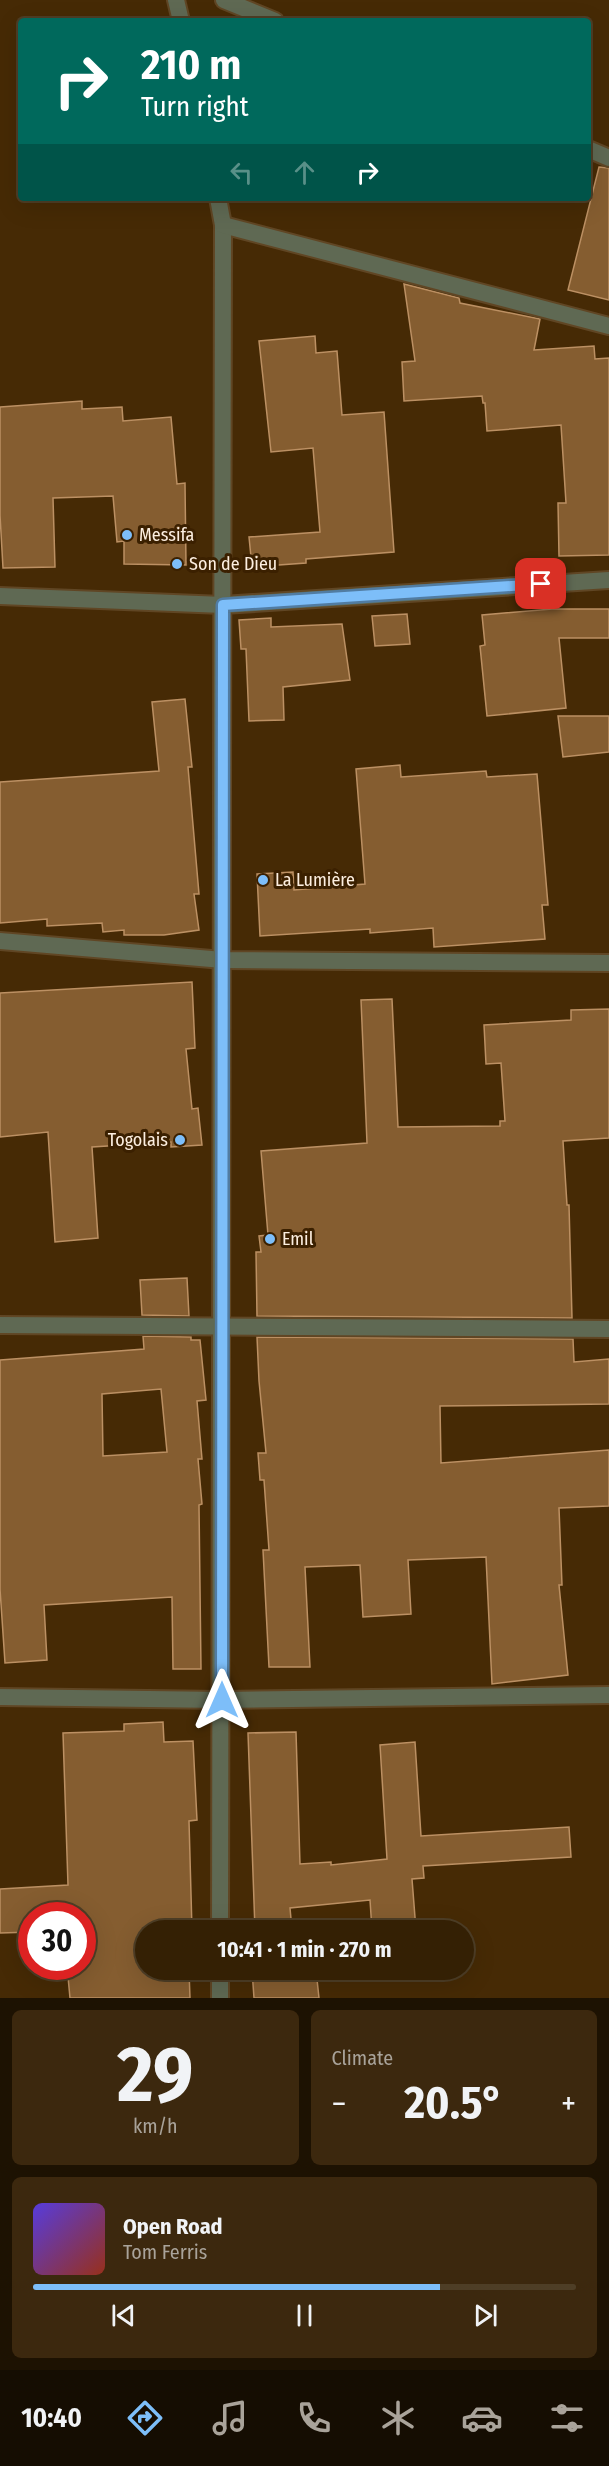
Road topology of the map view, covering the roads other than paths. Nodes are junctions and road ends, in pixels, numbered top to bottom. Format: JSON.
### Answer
{"nodes":[{"id":1,"x":176,"y":0,"type":"edge"},
{"id":2,"x":224,"y":0,"type":"edge"},
{"id":3,"x":180,"y":18,"type":"edge"},
{"id":4,"x":268,"y":18,"type":"edge"},
{"id":5,"x":591,"y":151,"type":"edge"},
{"id":6,"x":609,"y":158,"type":"edge"},
{"id":7,"x":219,"y":201,"type":"edge"},
{"id":8,"x":223,"y":225,"type":"junction"},
{"id":9,"x":609,"y":326,"type":"edge"},
{"id":10,"x":609,"y":580,"type":"edge"},
{"id":11,"x":0,"y":596,"type":"edge"},
{"id":12,"x":223,"y":605,"type":"junction"},
{"id":13,"x":0,"y":941,"type":"edge"},
{"id":14,"x":223,"y":960,"type":"junction"},
{"id":15,"x":609,"y":963,"type":"edge"},
{"id":16,"x":0,"y":1325,"type":"edge"},
{"id":17,"x":222,"y":1327,"type":"junction"},
{"id":18,"x":609,"y":1329,"type":"edge"},
{"id":19,"x":609,"y":1695,"type":"edge"},
{"id":20,"x":0,"y":1697,"type":"edge"},
{"id":21,"x":222,"y":1700,"type":"junction"},
{"id":22,"x":220,"y":1920,"type":"edge"},
{"id":23,"x":220,"y":1980,"type":"edge"},
{"id":24,"x":220,"y":1998,"type":"edge"}],
"edges":[{"from":1,"to":3,"type":"street"},
{"from":2,"to":4,"type":"street"},
{"from":5,"to":6,"type":"street"},
{"from":7,"to":8,"type":"street"},
{"from":8,"to":9,"type":"street"},
{"from":8,"to":12,"type":"street"},
{"from":10,"to":12,"type":"street"},
{"from":11,"to":12,"type":"street"},
{"from":12,"to":14,"type":"street"},
{"from":13,"to":14,"type":"street"},
{"from":14,"to":15,"type":"street"},
{"from":14,"to":17,"type":"street"},
{"from":16,"to":17,"type":"street"},
{"from":17,"to":18,"type":"street"},
{"from":17,"to":21,"type":"street"},
{"from":19,"to":21,"type":"street"},
{"from":20,"to":21,"type":"street"},
{"from":21,"to":22,"type":"street"},
{"from":23,"to":24,"type":"street"}]}
